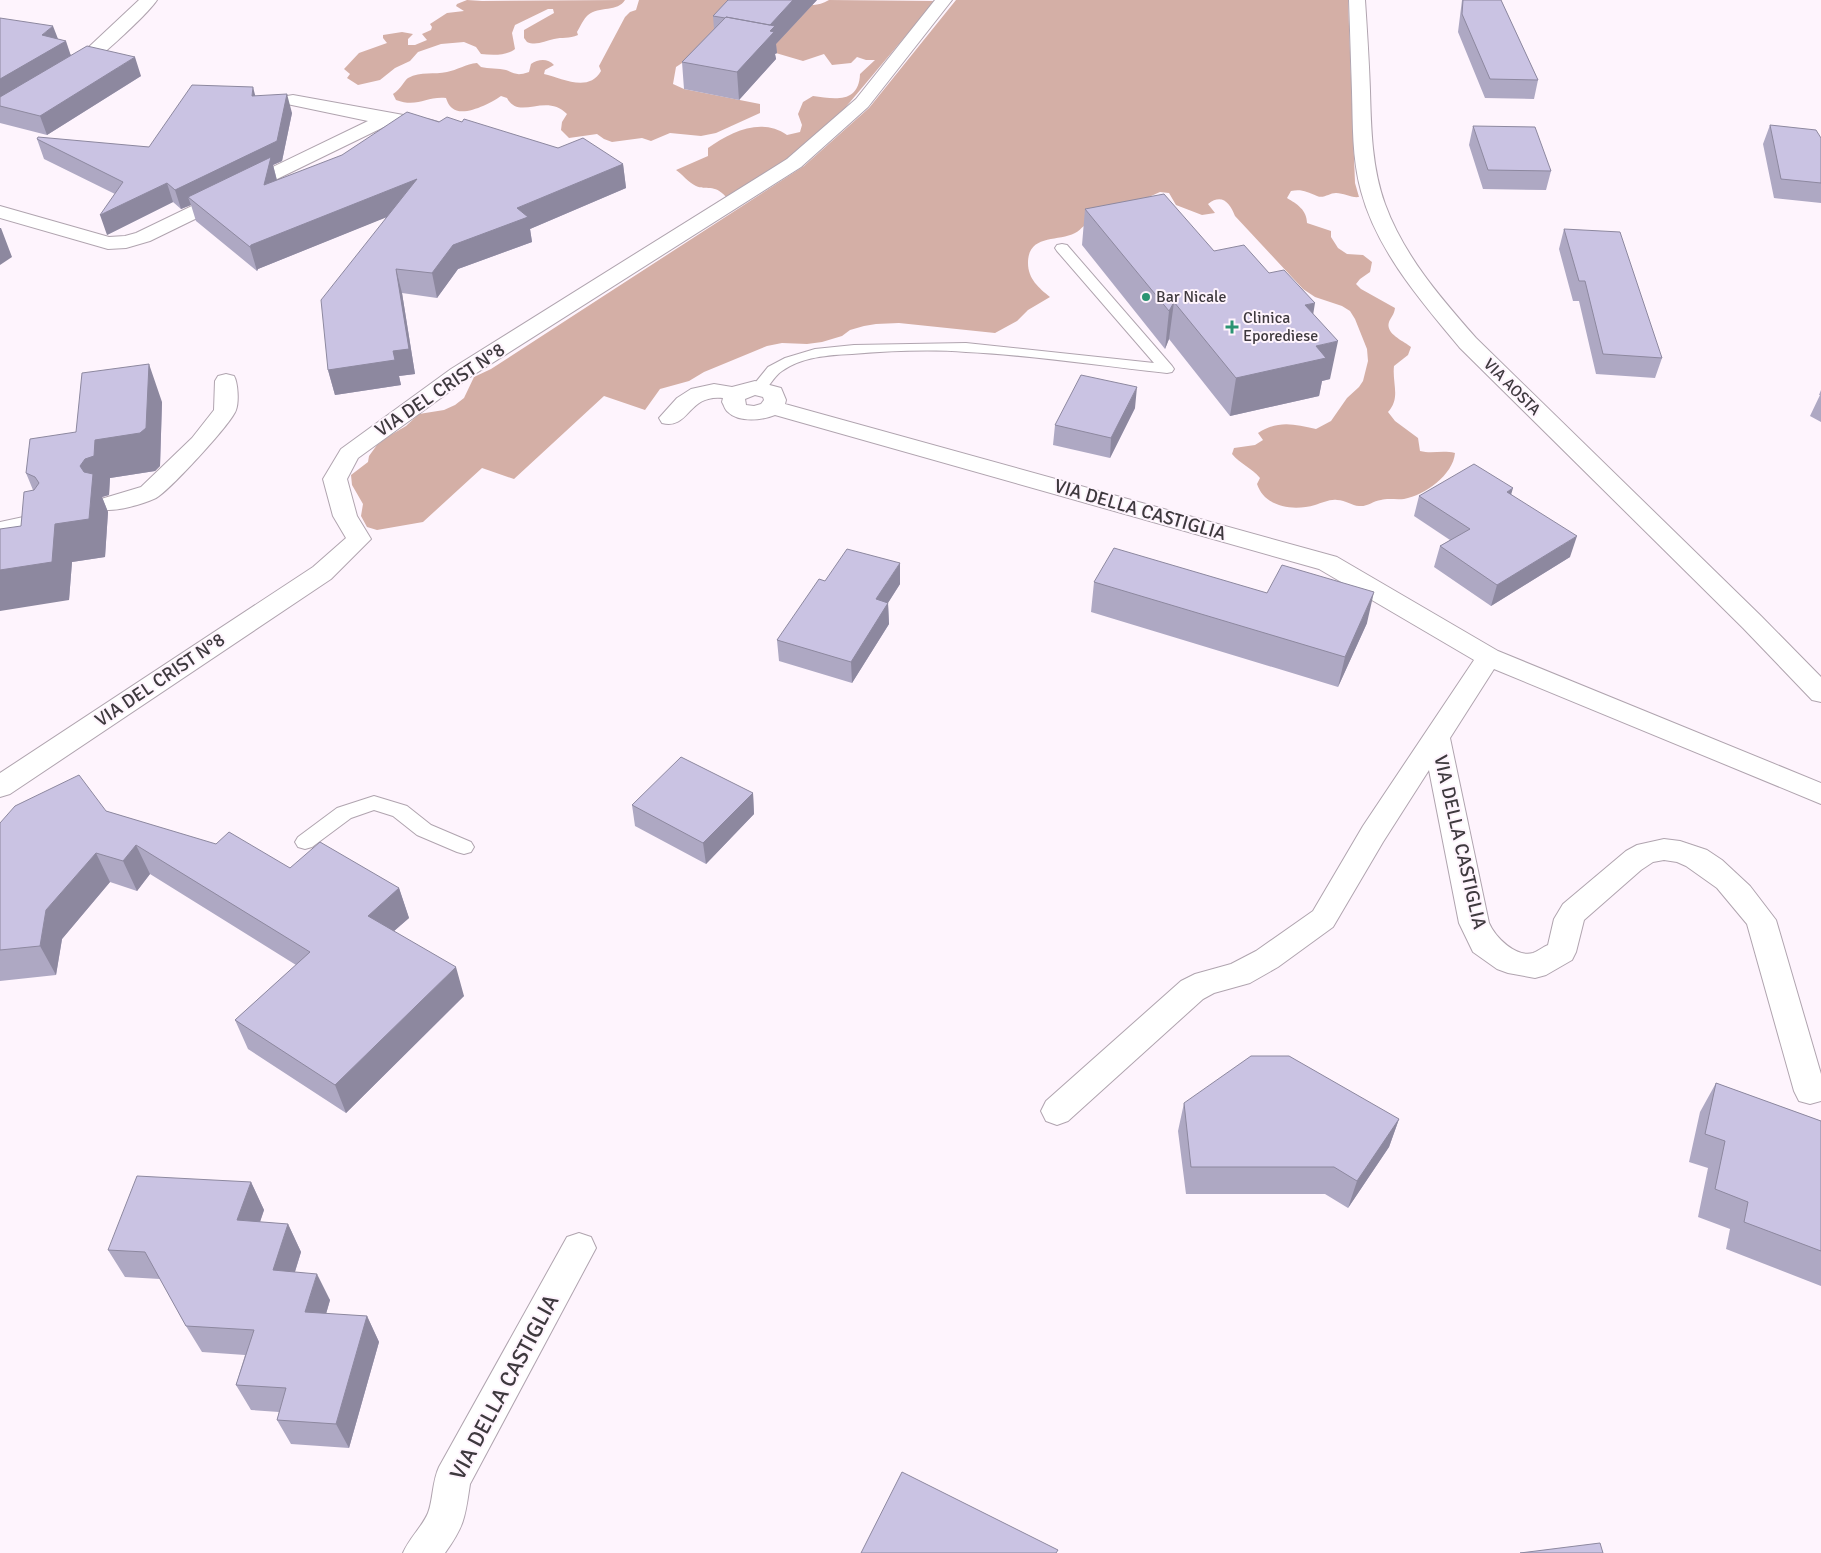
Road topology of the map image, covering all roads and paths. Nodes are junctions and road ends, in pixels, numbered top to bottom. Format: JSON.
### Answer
{"nodes":[{"id":1,"x":149,"y":0,"type":"edge"},
{"id":2,"x":944,"y":0,"type":"edge"},
{"id":3,"x":1357,"y":0,"type":"edge"},
{"id":4,"x":57,"y":77,"type":"edge"},
{"id":5,"x":294,"y":100,"type":"dead end"},
{"id":6,"x":386,"y":119,"type":"junction"},
{"id":7,"x":452,"y":129,"type":"edge"},
{"id":8,"x":0,"y":212,"type":"edge"},
{"id":9,"x":1062,"y":248,"type":"dead end"},
{"id":10,"x":226,"y":381,"type":"dead end"},
{"id":11,"x":766,"y":397,"type":"junction"},
{"id":12,"x":670,"y":418,"type":"dead end"},
{"id":13,"x":109,"y":504,"type":"dead end"},
{"id":14,"x":42,"y":520,"type":"edge"},
{"id":15,"x":0,"y":530,"type":"edge"},
{"id":16,"x":1489,"y":657,"type":"junction"},
{"id":17,"x":1821,"y":693,"type":"edge"},
{"id":18,"x":1436,"y":737,"type":"junction"},
{"id":19,"x":0,"y":787,"type":"edge"},
{"id":20,"x":1821,"y":794,"type":"edge"},
{"id":21,"x":305,"y":842,"type":"dead end"},
{"id":22,"x":464,"y":847,"type":"dead end"},
{"id":23,"x":1810,"y":1091,"type":"dead end"},
{"id":24,"x":1057,"y":1111,"type":"dead end"},
{"id":25,"x":579,"y":1248,"type":"dead end"},
{"id":26,"x":422,"y":1553,"type":"edge"}],
"edges":[{"from":1,"to":4,"type":"street"},
{"from":2,"to":19,"type":"street","name":"VIA DEL CRIST N°8"},
{"from":3,"to":17,"type":"street","name":"VIA AOSTA"},
{"from":5,"to":6,"type":"street"},
{"from":6,"to":7,"type":"street"},
{"from":6,"to":8,"type":"street"},
{"from":9,"to":11,"type":"lane"},
{"from":10,"to":13,"type":"street"},
{"from":11,"to":12,"type":"street"},
{"from":11,"to":16,"type":"street","name":"VIA DELLA CASTIGLIA"},
{"from":14,"to":15,"type":"street"},
{"from":16,"to":18,"type":"street","name":"VIA DELLA CASTIGLIA"},
{"from":16,"to":20,"type":"street","name":"VIA DELLA CASTIGLIA"},
{"from":18,"to":23,"type":"street","name":"VIA DELLA CASTIGLIA"},
{"from":18,"to":24,"type":"street","name":"VIA DELLA CASTIGLIA"},
{"from":21,"to":22,"type":"lane"},
{"from":25,"to":26,"type":"street","name":"VIA DELLA CASTIGLIA"}]}
